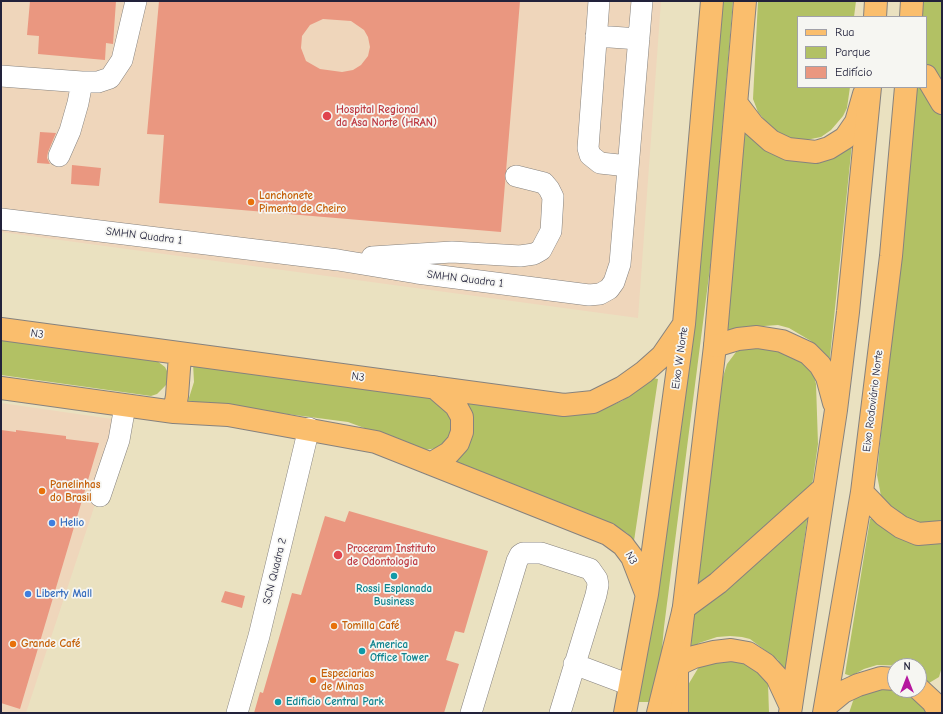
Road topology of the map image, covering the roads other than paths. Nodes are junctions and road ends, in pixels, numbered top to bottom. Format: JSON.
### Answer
{"nodes":[{"id":1,"x":136,"y":1,"type":"edge"},
{"id":2,"x":599,"y":1,"type":"edge"},
{"id":3,"x":642,"y":1,"type":"edge"},
{"id":4,"x":712,"y":1,"type":"edge"},
{"id":5,"x":744,"y":1,"type":"edge"},
{"id":6,"x":876,"y":1,"type":"edge"},
{"id":7,"x":912,"y":1,"type":"edge"},
{"id":8,"x":875,"y":16,"type":"edge"},
{"id":9,"x":911,"y":16,"type":"edge"},
{"id":10,"x":596,"y":36,"type":"junction"},
{"id":11,"x":639,"y":39,"type":"junction"},
{"id":12,"x":1,"y":76,"type":"edge"},
{"id":13,"x":927,"y":78,"type":"edge"},
{"id":14,"x":82,"y":82,"type":"junction"},
{"id":15,"x":866,"y":88,"type":"edge"},
{"id":16,"x":870,"y":88,"type":"edge"},
{"id":17,"x":906,"y":88,"type":"edge"},
{"id":18,"x":942,"y":103,"type":"edge"},
{"id":19,"x":737,"y":104,"type":"junction"},
{"id":20,"x":59,"y":156,"type":"dead end"},
{"id":21,"x":628,"y":166,"type":"junction"},
{"id":22,"x":516,"y":176,"type":"dead end"},
{"id":23,"x":1,"y":219,"type":"edge"},
{"id":24,"x":417,"y":264,"type":"junction"},
{"id":25,"x":684,"y":324,"type":"junction"},
{"id":26,"x":1,"y":329,"type":"edge"},
{"id":27,"x":715,"y":346,"type":"junction"},
{"id":28,"x":180,"y":354,"type":"junction"},
{"id":29,"x":434,"y":387,"type":"junction"},
{"id":30,"x":1,"y":388,"type":"edge"},
{"id":31,"x":125,"y":406,"type":"junction"},
{"id":32,"x":836,"y":410,"type":"junction"},
{"id":33,"x":174,"y":412,"type":"junction"},
{"id":34,"x":309,"y":428,"type":"junction"},
{"id":35,"x":432,"y":463,"type":"junction"},
{"id":36,"x":824,"y":488,"type":"junction"},
{"id":37,"x":862,"y":492,"type":"junction"},
{"id":38,"x":100,"y":496,"type":"dead end"},
{"id":39,"x":942,"y":532,"type":"edge"},
{"id":40,"x":646,"y":594,"type":"junction"},
{"id":41,"x":684,"y":608,"type":"junction"},
{"id":42,"x":574,"y":664,"type":"junction"},
{"id":43,"x":677,"y":665,"type":"junction"},
{"id":44,"x":887,"y":678,"type":"edge"},
{"id":45,"x":630,"y":685,"type":"junction"},
{"id":46,"x":927,"y":696,"type":"edge"},
{"id":47,"x":825,"y":709,"type":"edge"},
{"id":48,"x":791,"y":710,"type":"edge"},
{"id":49,"x":237,"y":713,"type":"edge"},
{"id":50,"x":471,"y":713,"type":"edge"},
{"id":51,"x":560,"y":713,"type":"edge"},
{"id":52,"x":625,"y":713,"type":"edge"},
{"id":53,"x":658,"y":713,"type":"edge"},
{"id":54,"x":677,"y":713,"type":"edge"},
{"id":55,"x":939,"y":713,"type":"edge"}],
"edges":[{"from":1,"to":14,"type":"street"},
{"from":2,"to":10,"type":"street"},
{"from":3,"to":11,"type":"street","name":"SMHN Quadra 1"},
{"from":4,"to":25,"type":"main road","name":"Eixo W Norte"},
{"from":5,"to":19,"type":"main road"},
{"from":6,"to":8,"type":"main road"},
{"from":7,"to":9,"type":"main road"},
{"from":10,"to":11,"type":"street"},
{"from":10,"to":21,"type":"street"},
{"from":11,"to":21,"type":"street","name":"SMHN Quadra 1"},
{"from":12,"to":14,"type":"street"},
{"from":13,"to":18,"type":"main road"},
{"from":14,"to":20,"type":"street"},
{"from":15,"to":19,"type":"main road"},
{"from":16,"to":32,"type":"main road"},
{"from":17,"to":37,"type":"main road","name":"Eixo Rodoviário Norte"},
{"from":19,"to":27,"type":"main road"},
{"from":21,"to":24,"type":"street","name":"SMHN Quadra 1"},
{"from":22,"to":24,"type":"street"},
{"from":23,"to":24,"type":"street","name":"SMHN Quadra 1"},
{"from":25,"to":29,"type":"main road","name":"N3"},
{"from":25,"to":40,"type":"main road","name":"Eixo W Norte"},
{"from":26,"to":28,"type":"main road","name":"N3"},
{"from":27,"to":32,"type":"main road"},
{"from":27,"to":41,"type":"main road"},
{"from":28,"to":29,"type":"main road","name":"N3"},
{"from":28,"to":33,"type":"main road"},
{"from":29,"to":35,"type":"main road"},
{"from":30,"to":31,"type":"main road","name":"N3"},
{"from":31,"to":33,"type":"main road","name":"N3"},
{"from":31,"to":38,"type":"street"},
{"from":32,"to":36,"type":"main road"},
{"from":33,"to":34,"type":"main road","name":"N3"},
{"from":34,"to":35,"type":"main road","name":"N3"},
{"from":34,"to":49,"type":"street","name":"SCN Quadra 2"},
{"from":35,"to":40,"type":"main road","name":"N3"},
{"from":36,"to":41,"type":"main road"},
{"from":36,"to":48,"type":"main road"},
{"from":37,"to":39,"type":"main road"},
{"from":37,"to":47,"type":"main road","name":"Eixo Rodoviário Norte"},
{"from":40,"to":45,"type":"main road","name":"Eixo W Norte"},
{"from":41,"to":43,"type":"main road"},
{"from":41,"to":53,"type":"main road"},
{"from":42,"to":45,"type":"street"},
{"from":42,"to":50,"type":"street"},
{"from":42,"to":51,"type":"street"},
{"from":43,"to":48,"type":"main road"},
{"from":43,"to":54,"type":"main road"},
{"from":44,"to":47,"type":"main road"},
{"from":45,"to":52,"type":"main road","name":"Eixo W Norte"},
{"from":46,"to":55,"type":"main road"}]}
